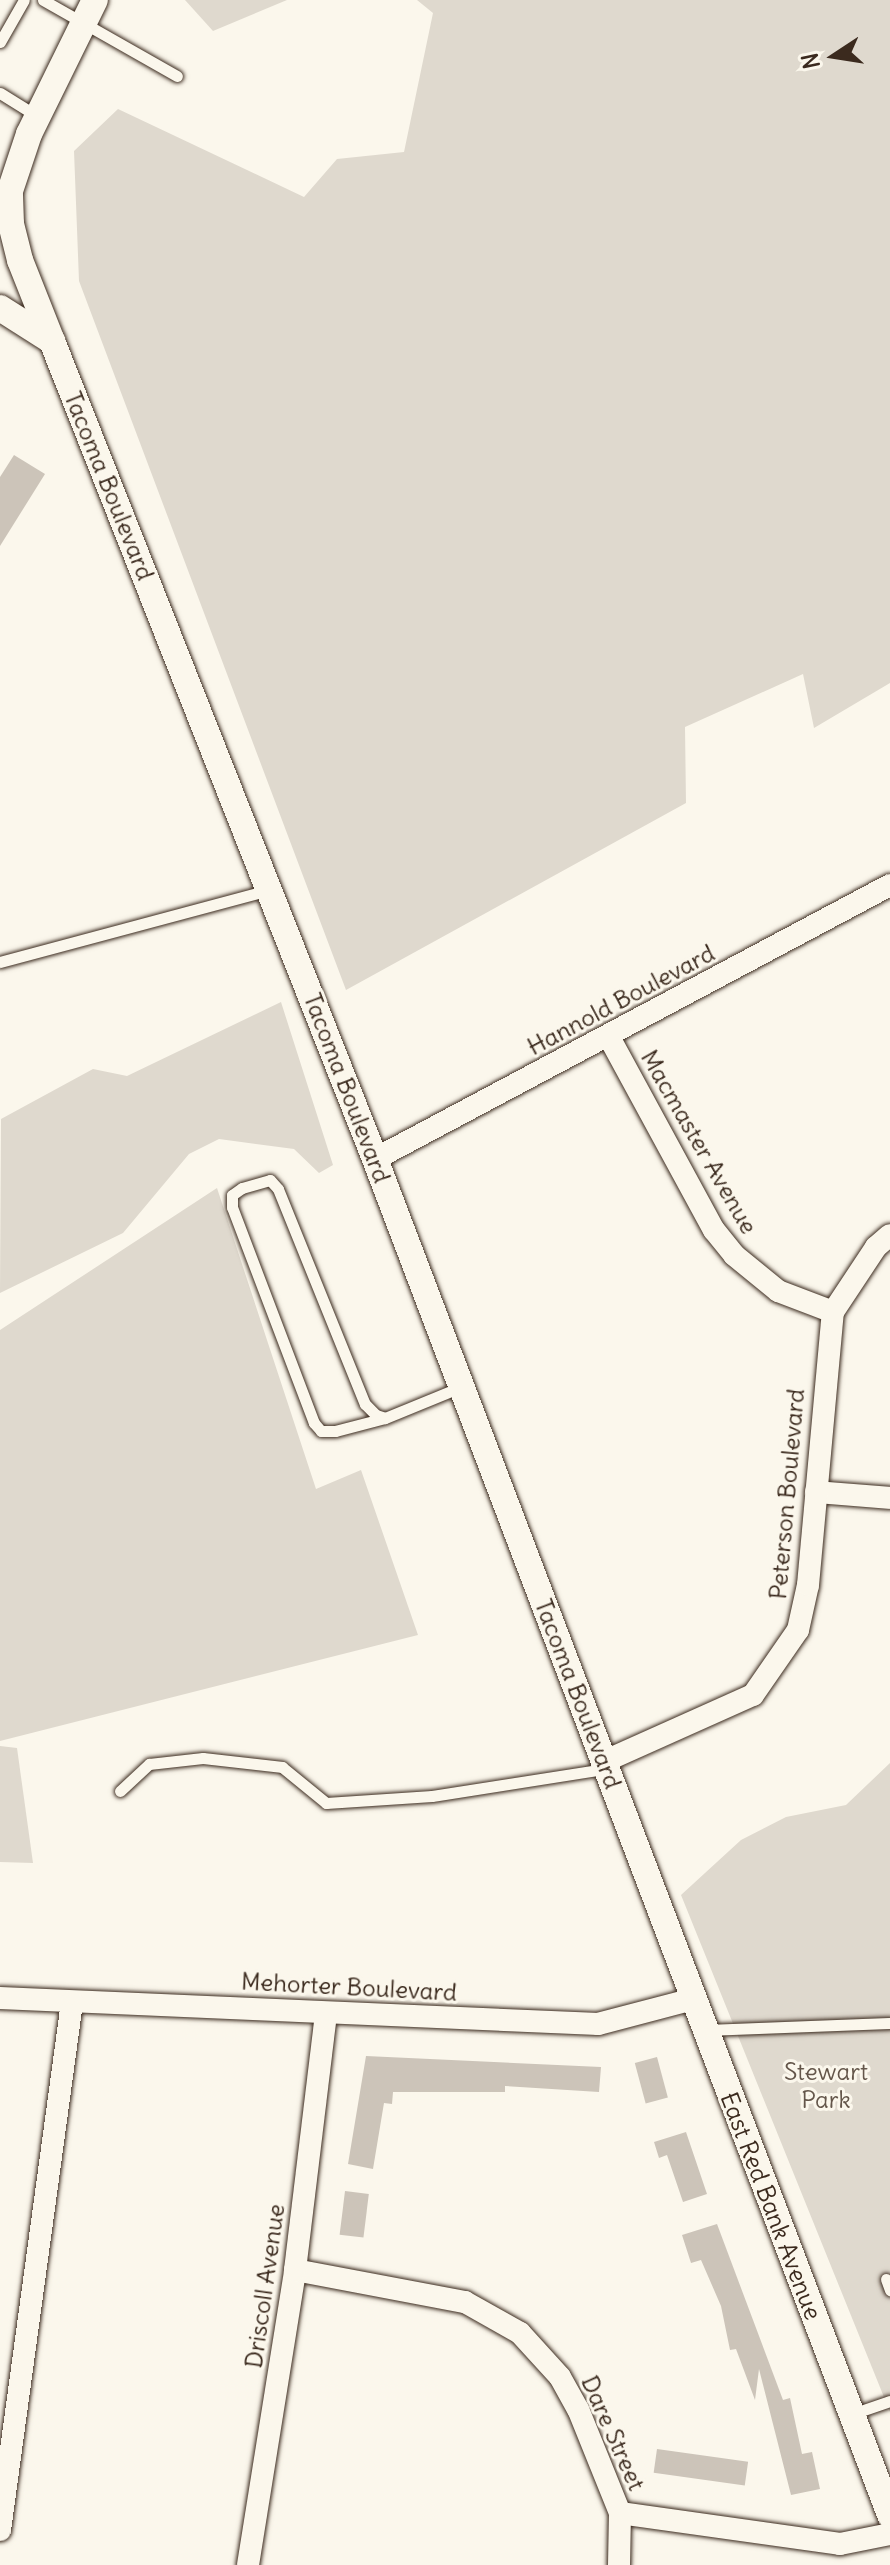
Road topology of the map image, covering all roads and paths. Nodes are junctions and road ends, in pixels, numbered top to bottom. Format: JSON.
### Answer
{"nodes":[{"id":1,"x":24,"y":0,"type":"edge"},
{"id":2,"x":43,"y":0,"type":"edge"},
{"id":3,"x":90,"y":10,"type":"edge"},
{"id":4,"x":1,"y":38,"type":"edge"},
{"id":5,"x":177,"y":76,"type":"dead end"},
{"id":6,"x":0,"y":93,"type":"edge"},
{"id":7,"x":38,"y":116,"type":"junction"},
{"id":8,"x":5,"y":194,"type":"edge"},
{"id":9,"x":0,"y":308,"type":"edge"},
{"id":10,"x":52,"y":341,"type":"junction"},
{"id":11,"x":890,"y":885,"type":"edge"},
{"id":12,"x":269,"y":890,"type":"junction"},
{"id":13,"x":0,"y":962,"type":"edge"},
{"id":14,"x":609,"y":1037,"type":"junction"},
{"id":15,"x":375,"y":1159,"type":"junction"},
{"id":16,"x":890,"y":1235,"type":"edge"},
{"id":17,"x":833,"y":1312,"type":"junction"},
{"id":18,"x":462,"y":1387,"type":"junction"},
{"id":19,"x":385,"y":1418,"type":"junction"},
{"id":20,"x":816,"y":1492,"type":"junction"},
{"id":21,"x":890,"y":1498,"type":"edge"},
{"id":22,"x":605,"y":1766,"type":"junction"},
{"id":23,"x":120,"y":1791,"type":"dead end"},
{"id":24,"x":654,"y":1897,"type":"joint"},
{"id":25,"x":0,"y":1998,"type":"edge"},
{"id":26,"x":693,"y":1999,"type":"junction"},
{"id":27,"x":72,"y":2002,"type":"junction"},
{"id":28,"x":326,"y":2014,"type":"junction"},
{"id":29,"x":890,"y":2023,"type":"edge"},
{"id":30,"x":704,"y":2030,"type":"junction"},
{"id":31,"x":295,"y":2270,"type":"junction"},
{"id":32,"x":890,"y":2401,"type":"edge"},
{"id":33,"x":851,"y":2414,"type":"junction"},
{"id":34,"x":620,"y":2513,"type":"junction"},
{"id":35,"x":890,"y":2515,"type":"edge"},
{"id":36,"x":0,"y":2530,"type":"edge"},
{"id":37,"x":890,"y":2534,"type":"edge"},
{"id":38,"x":248,"y":2565,"type":"edge"},
{"id":39,"x":619,"y":2565,"type":"edge"}],
"edges":[{"from":1,"to":4,"type":"lane"},
{"from":2,"to":3,"type":"lane"},
{"from":3,"to":5,"type":"lane"},
{"from":3,"to":7,"type":"street"},
{"from":6,"to":7,"type":"lane"},
{"from":7,"to":8,"type":"street"},
{"from":8,"to":10,"type":"street","name":"Tacoma Boulevard"},
{"from":9,"to":10,"type":"street"},
{"from":10,"to":12,"type":"street","name":"Tacoma Boulevard"},
{"from":11,"to":14,"type":"street","name":"Hannold Boulevard"},
{"from":12,"to":13,"type":"lane"},
{"from":12,"to":15,"type":"street","name":"Tacoma Boulevard"},
{"from":14,"to":15,"type":"street","name":"Hannold Boulevard"},
{"from":14,"to":17,"type":"street","name":"Macmaster Avenue"},
{"from":15,"to":18,"type":"street","name":"Tacoma Boulevard"},
{"from":16,"to":17,"type":"street","name":"Peterson Boulevard"},
{"from":17,"to":20,"type":"street","name":"Peterson Boulevard"},
{"from":18,"to":19,"type":"lane"},
{"from":18,"to":22,"type":"street","name":"Tacoma Boulevard"},
{"from":19,"to":19,"type":"lane"},
{"from":20,"to":21,"type":"street"},
{"from":20,"to":22,"type":"street","name":"Peterson Boulevard"},
{"from":22,"to":23,"type":"lane"},
{"from":22,"to":24,"type":"street","name":"Tacoma Boulevard"},
{"from":24,"to":26,"type":"street","name":"East Red Bank Avenue"},
{"from":25,"to":27,"type":"street","name":"Mehorter Boulevard"},
{"from":26,"to":28,"type":"street","name":"Mehorter Boulevard"},
{"from":26,"to":30,"type":"street","name":"East Red Bank Avenue"},
{"from":27,"to":28,"type":"street","name":"Mehorter Boulevard"},
{"from":27,"to":36,"type":"street"},
{"from":28,"to":31,"type":"street","name":"Driscoll Avenue"},
{"from":29,"to":30,"type":"lane"},
{"from":30,"to":33,"type":"street","name":"East Red Bank Avenue"},
{"from":31,"to":34,"type":"street","name":"Dare Street"},
{"from":31,"to":38,"type":"street","name":"Driscoll Avenue"},
{"from":32,"to":33,"type":"lane"},
{"from":33,"to":35,"type":"street","name":"East Red Bank Avenue"},
{"from":34,"to":37,"type":"street"},
{"from":34,"to":39,"type":"street","name":"Dare Street"}]}
